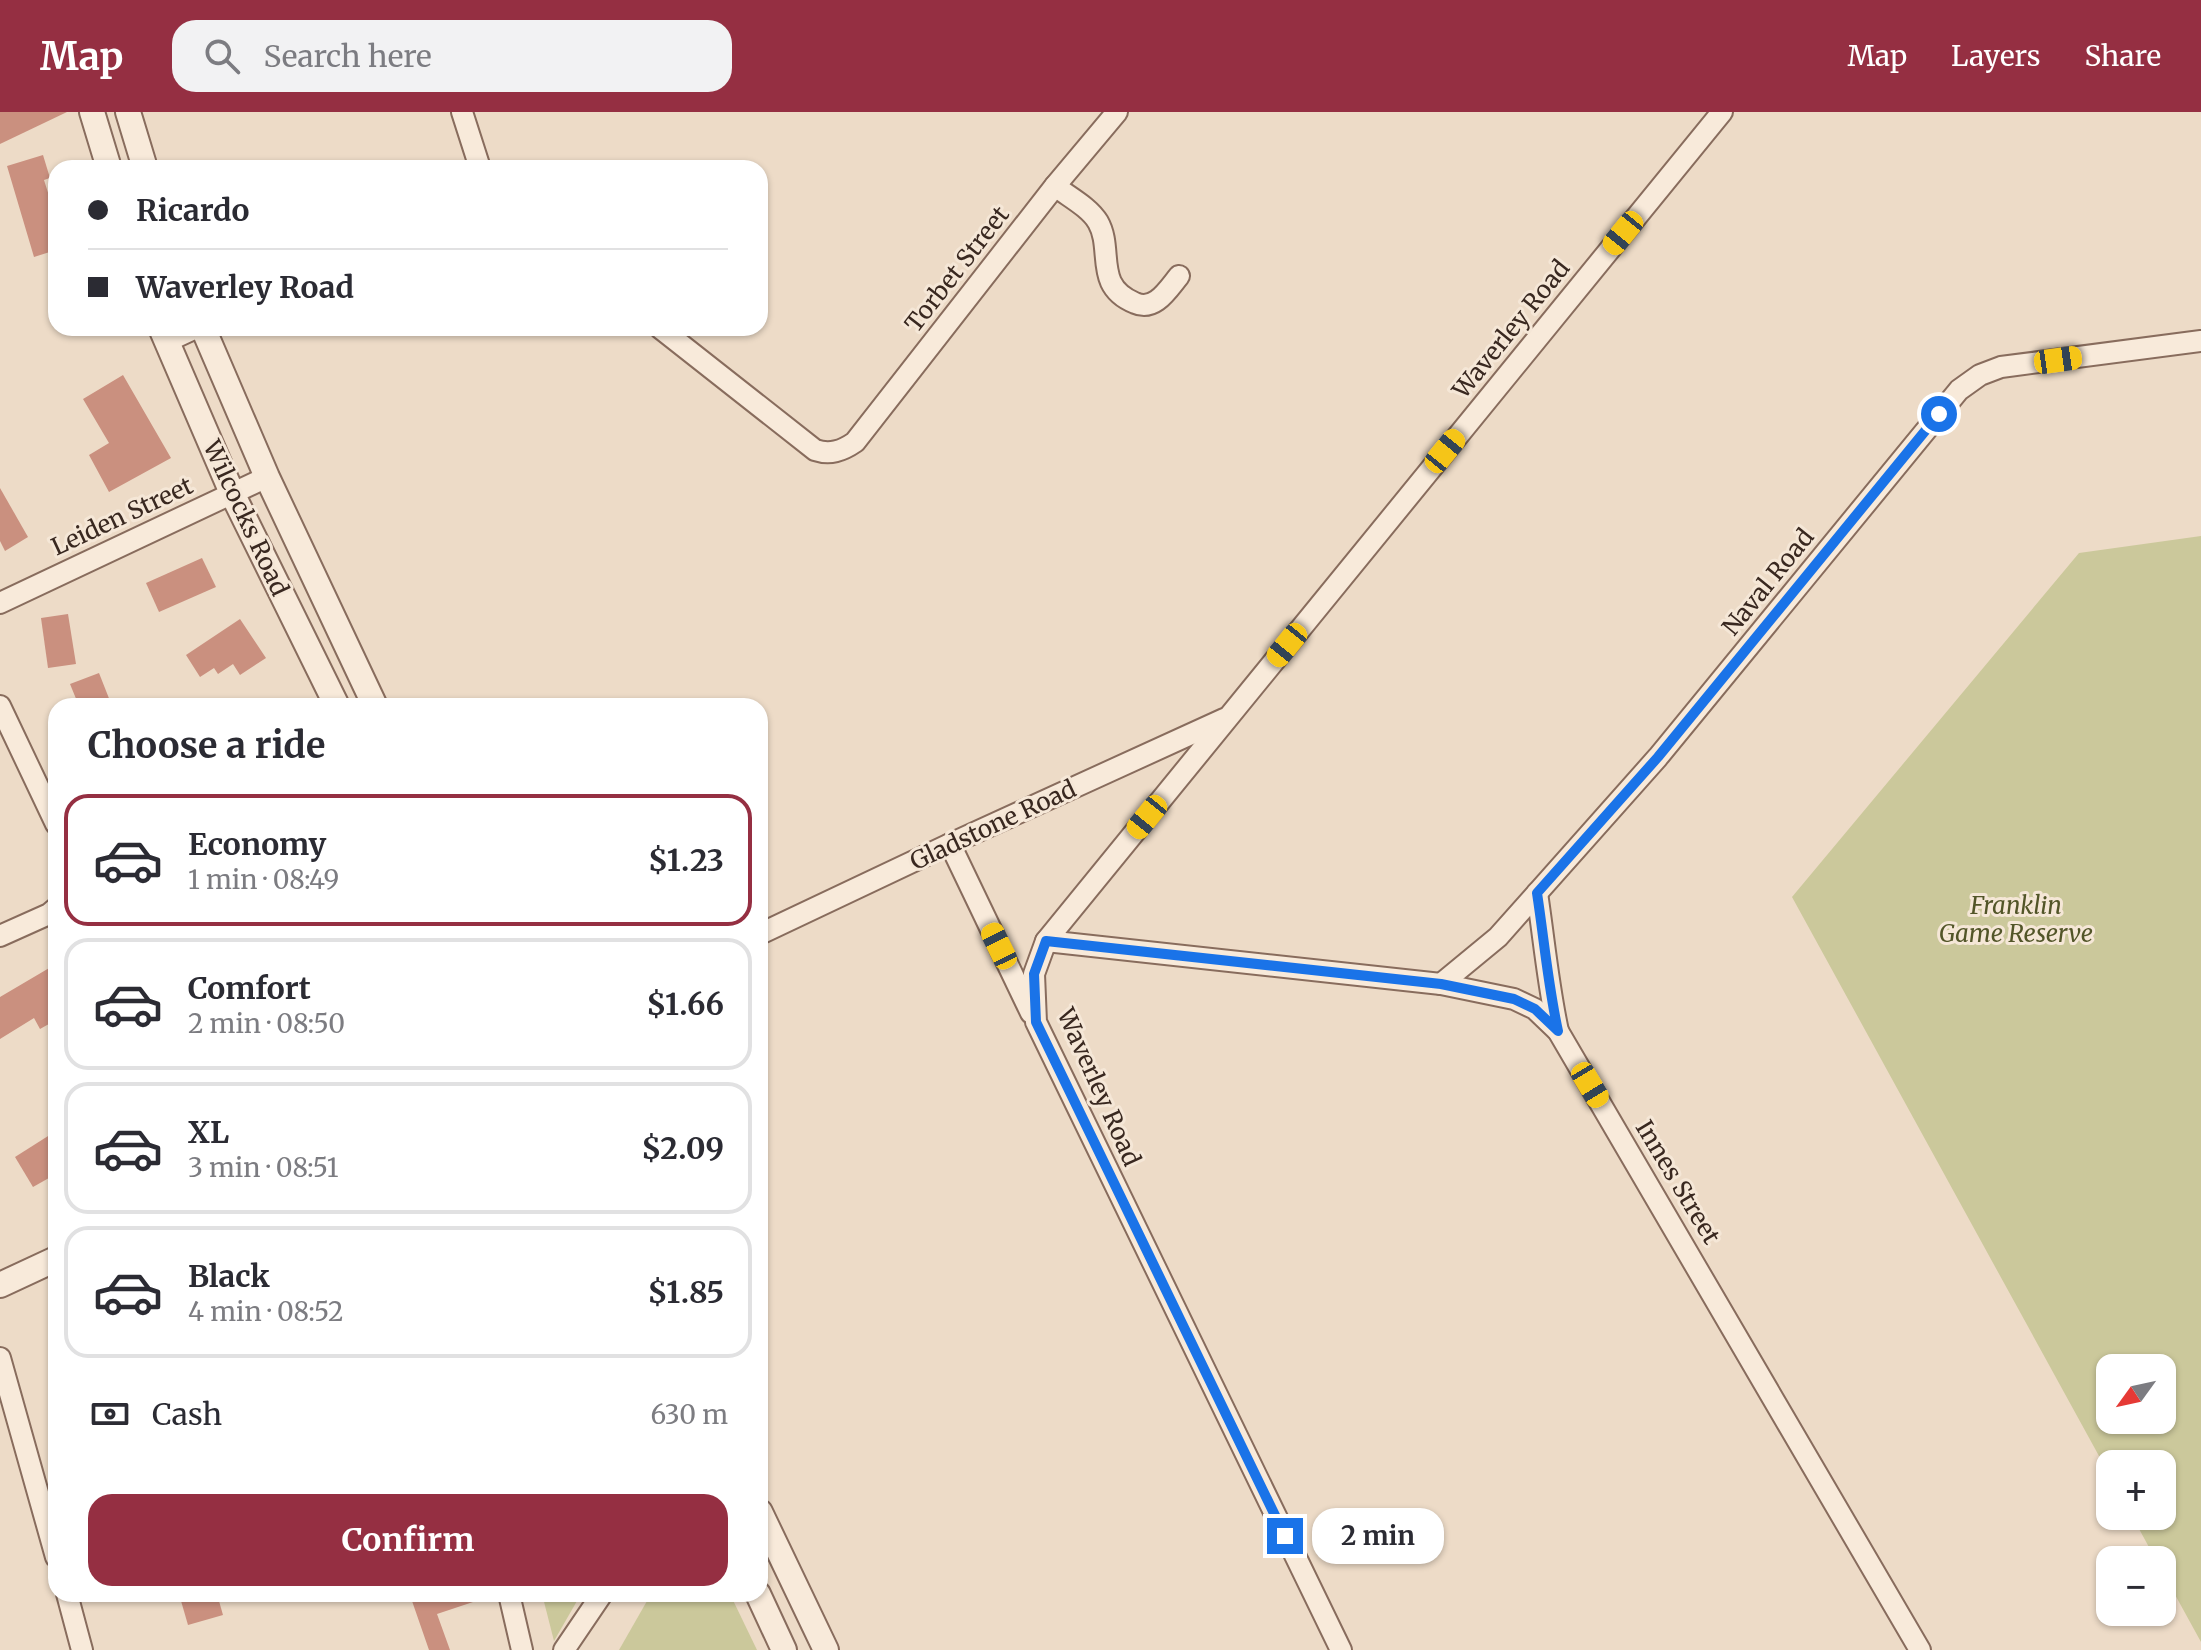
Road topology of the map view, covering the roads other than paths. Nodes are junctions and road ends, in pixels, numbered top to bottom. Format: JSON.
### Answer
{"nodes":[{"id":1,"x":92,"y":112,"type":"edge"},
{"id":2,"x":128,"y":112,"type":"edge"},
{"id":3,"x":462,"y":112,"type":"edge"},
{"id":4,"x":1117,"y":112,"type":"edge"},
{"id":5,"x":1722,"y":112,"type":"edge"},
{"id":6,"x":107,"y":160,"type":"edge"},
{"id":7,"x":143,"y":160,"type":"edge"},
{"id":8,"x":477,"y":160,"type":"edge"},
{"id":9,"x":1055,"y":186,"type":"junction"},
{"id":10,"x":1179,"y":276,"type":"dead end"},
{"id":11,"x":164,"y":336,"type":"edge"},
{"id":12,"x":206,"y":336,"type":"edge"},
{"id":13,"x":670,"y":336,"type":"edge"},
{"id":14,"x":2201,"y":341,"type":"edge"},
{"id":15,"x":267,"y":477,"type":"junction"},
{"id":16,"x":232,"y":493,"type":"junction"},
{"id":17,"x":0,"y":603,"type":"edge"},
{"id":18,"x":370,"y":695,"type":"edge"},
{"id":19,"x":333,"y":698,"type":"edge"},
{"id":20,"x":0,"y":706,"type":"edge"},
{"id":21,"x":1228,"y":717,"type":"junction"},
{"id":22,"x":48,"y":807,"type":"edge"},
{"id":23,"x":950,"y":844,"type":"junction"},
{"id":24,"x":1537,"y":893,"type":"junction"},
{"id":25,"x":48,"y":914,"type":"edge"},
{"id":26,"x":768,"y":930,"type":"edge"},
{"id":27,"x":0,"y":936,"type":"edge"},
{"id":28,"x":1046,"y":941,"type":"junction"},
{"id":29,"x":1441,"y":984,"type":"junction"},
{"id":30,"x":1036,"y":1022,"type":"junction"},
{"id":31,"x":1558,"y":1031,"type":"junction"},
{"id":32,"x":48,"y":1263,"type":"edge"},
{"id":33,"x":0,"y":1285,"type":"edge"},
{"id":34,"x":0,"y":1358,"type":"edge"},
{"id":35,"x":48,"y":1529,"type":"edge"},
{"id":36,"x":768,"y":1529,"type":"edge"},
{"id":37,"x":69,"y":1602,"type":"edge"},
{"id":38,"x":511,"y":1602,"type":"edge"},
{"id":39,"x":597,"y":1602,"type":"edge"},
{"id":40,"x":762,"y":1602,"type":"edge"},
{"id":41,"x":82,"y":1650,"type":"edge"},
{"id":42,"x":522,"y":1650,"type":"edge"},
{"id":43,"x":564,"y":1650,"type":"edge"},
{"id":44,"x":784,"y":1650,"type":"edge"},
{"id":45,"x":826,"y":1650,"type":"edge"},
{"id":46,"x":1341,"y":1650,"type":"edge"},
{"id":47,"x":1920,"y":1650,"type":"edge"}],
"edges":[{"from":1,"to":6,"type":"street"},
{"from":2,"to":7,"type":"street"},
{"from":3,"to":8,"type":"street"},
{"from":4,"to":9,"type":"street","name":"Torbet Street"},
{"from":5,"to":21,"type":"street","name":"Waverley Road"},
{"from":9,"to":10,"type":"street"},
{"from":9,"to":13,"type":"street","name":"Torbet Street"},
{"from":11,"to":16,"type":"street","name":"Wilcocks Road"},
{"from":12,"to":15,"type":"street","name":"Wilcocks Road"},
{"from":14,"to":24,"type":"street","name":"Naval Road"},
{"from":15,"to":16,"type":"street","name":"Leiden Street"},
{"from":15,"to":18,"type":"street","name":"Wilcocks Road"},
{"from":16,"to":17,"type":"street","name":"Leiden Street"},
{"from":16,"to":19,"type":"street","name":"Wilcocks Road"},
{"from":20,"to":22,"type":"street"},
{"from":21,"to":23,"type":"street","name":"Gladstone Road"},
{"from":21,"to":28,"type":"street","name":"Waverley Road"},
{"from":23,"to":26,"type":"street","name":"Gladstone Road"},
{"from":23,"to":30,"type":"street"},
{"from":24,"to":29,"type":"street","name":"Naval Road"},
{"from":24,"to":31,"type":"street"},
{"from":25,"to":27,"type":"street"},
{"from":28,"to":29,"type":"street","name":"Innes Street"},
{"from":28,"to":30,"type":"street","name":"Waverley Road"},
{"from":29,"to":31,"type":"street","name":"Innes Street"},
{"from":30,"to":46,"type":"street","name":"Waverley Road"},
{"from":31,"to":47,"type":"street","name":"Innes Street"},
{"from":32,"to":33,"type":"street"},
{"from":34,"to":35,"type":"street"},
{"from":36,"to":45,"type":"street"},
{"from":37,"to":41,"type":"street"},
{"from":38,"to":42,"type":"street"},
{"from":39,"to":43,"type":"street"},
{"from":40,"to":44,"type":"street"}]}
